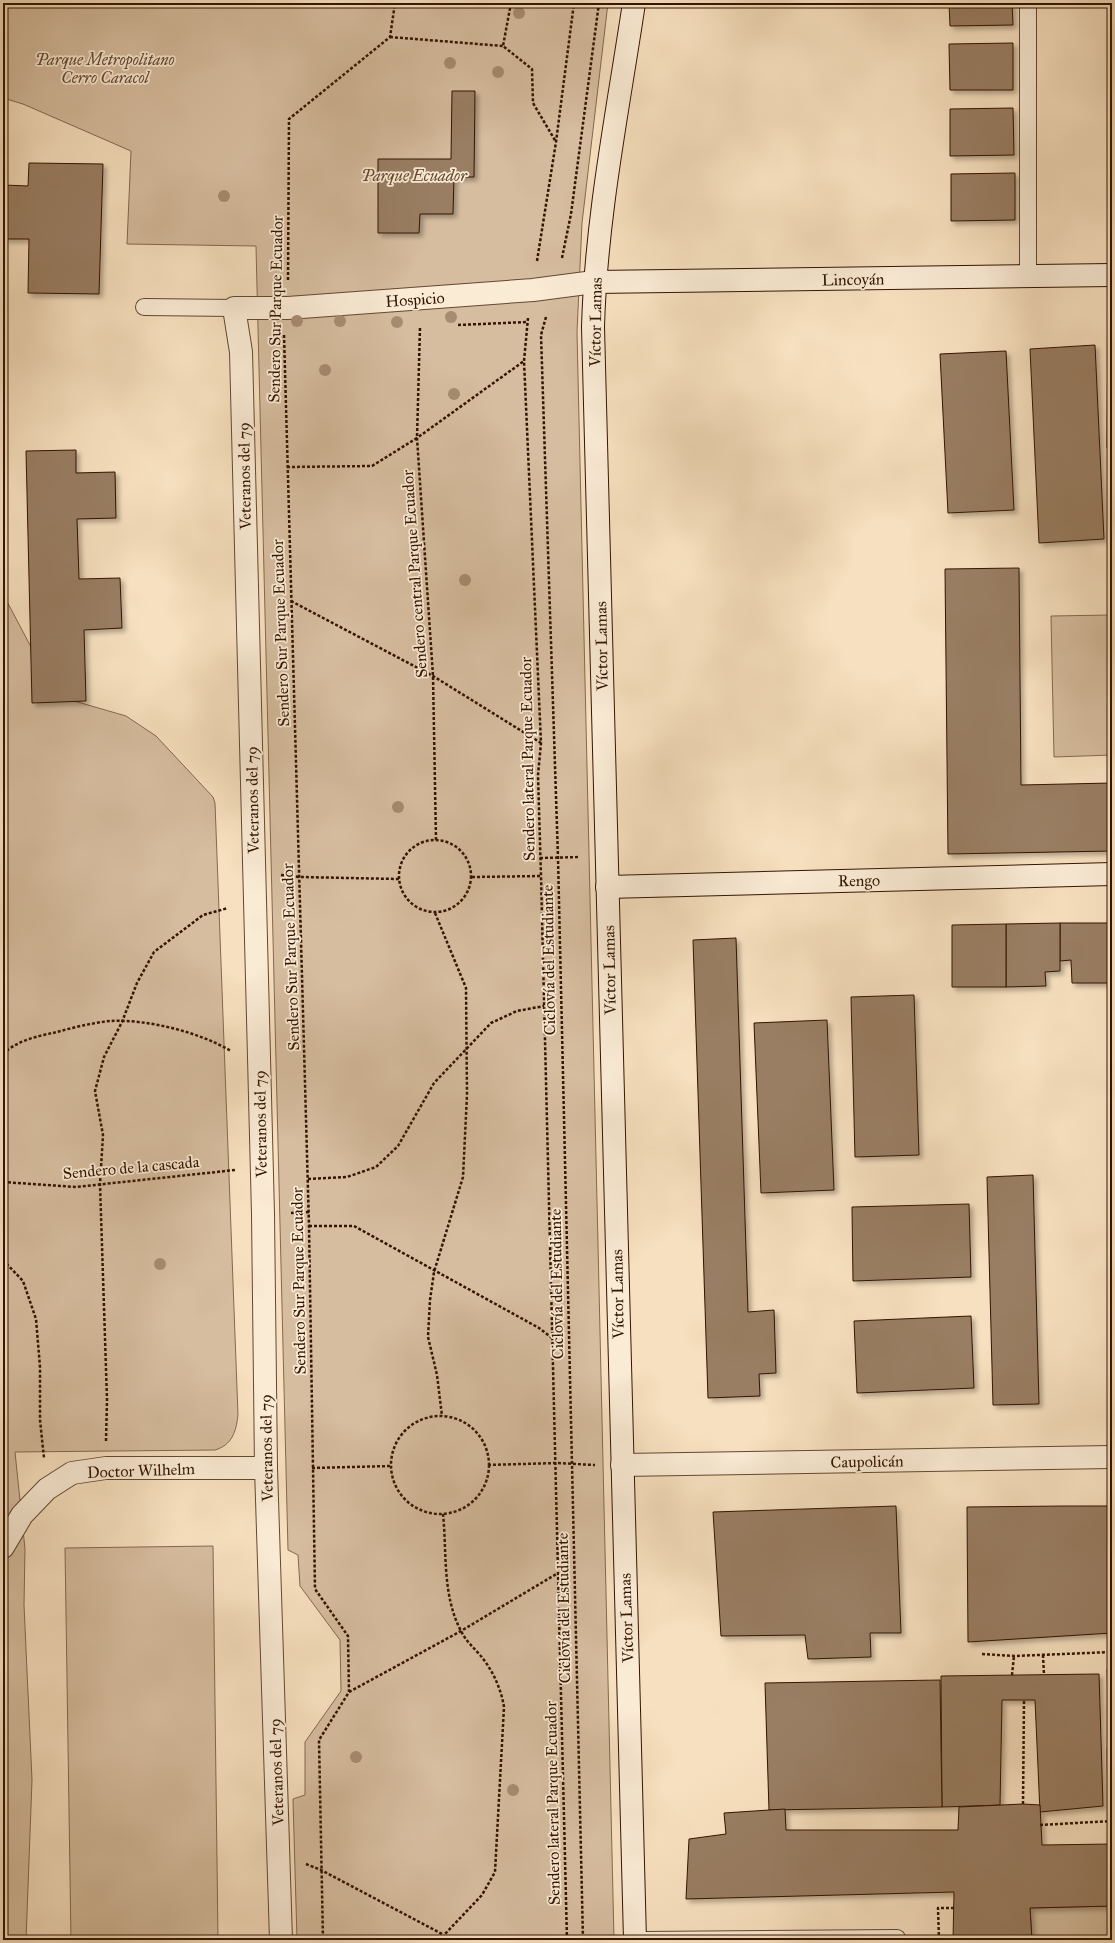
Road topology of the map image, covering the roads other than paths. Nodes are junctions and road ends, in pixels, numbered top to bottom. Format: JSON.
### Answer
{"nodes":[{"id":1,"x":634,"y":3,"type":"edge"},
{"id":2,"x":1028,"y":3,"type":"edge"},
{"id":3,"x":1112,"y":275,"type":"edge"},
{"id":4,"x":1028,"y":276,"type":"junction"},
{"id":5,"x":594,"y":282,"type":"junction"},
{"id":6,"x":144,"y":306,"type":"dead end"},
{"id":7,"x":234,"y":308,"type":"junction"},
{"id":8,"x":1112,"y":874,"type":"edge"},
{"id":9,"x":607,"y":887,"type":"junction"},
{"id":10,"x":1112,"y":1457,"type":"edge"},
{"id":11,"x":622,"y":1466,"type":"junction"},
{"id":12,"x":266,"y":1468,"type":"junction"},
{"id":13,"x":3,"y":1547,"type":"edge"},
{"id":14,"x":280,"y":1940,"type":"edge"},
{"id":15,"x":635,"y":1940,"type":"edge"},
{"id":16,"x":645,"y":1940,"type":"edge"},
{"id":17,"x":897,"y":1940,"type":"edge"}],
"edges":[{"from":1,"to":5,"type":"street","name":"Víctor Lamas"},
{"from":2,"to":4,"type":"lane"},
{"from":3,"to":4,"type":"street","name":"Lincoyán"},
{"from":4,"to":5,"type":"street","name":"Lincoyán"},
{"from":5,"to":7,"type":"street","name":"Hospicio"},
{"from":5,"to":9,"type":"street","name":"Víctor Lamas"},
{"from":6,"to":7,"type":"lane"},
{"from":7,"to":12,"type":"street","name":"Veteranos del 79"},
{"from":8,"to":9,"type":"street","name":"Rengo"},
{"from":9,"to":11,"type":"street","name":"Víctor Lamas"},
{"from":10,"to":11,"type":"street","name":"Caupolicán"},
{"from":11,"to":15,"type":"street","name":"Víctor Lamas"},
{"from":12,"to":13,"type":"street","name":"Doctor Wilhelm"},
{"from":12,"to":14,"type":"street","name":"Veteranos del 79"},
{"from":16,"to":17,"type":"lane"}]}
